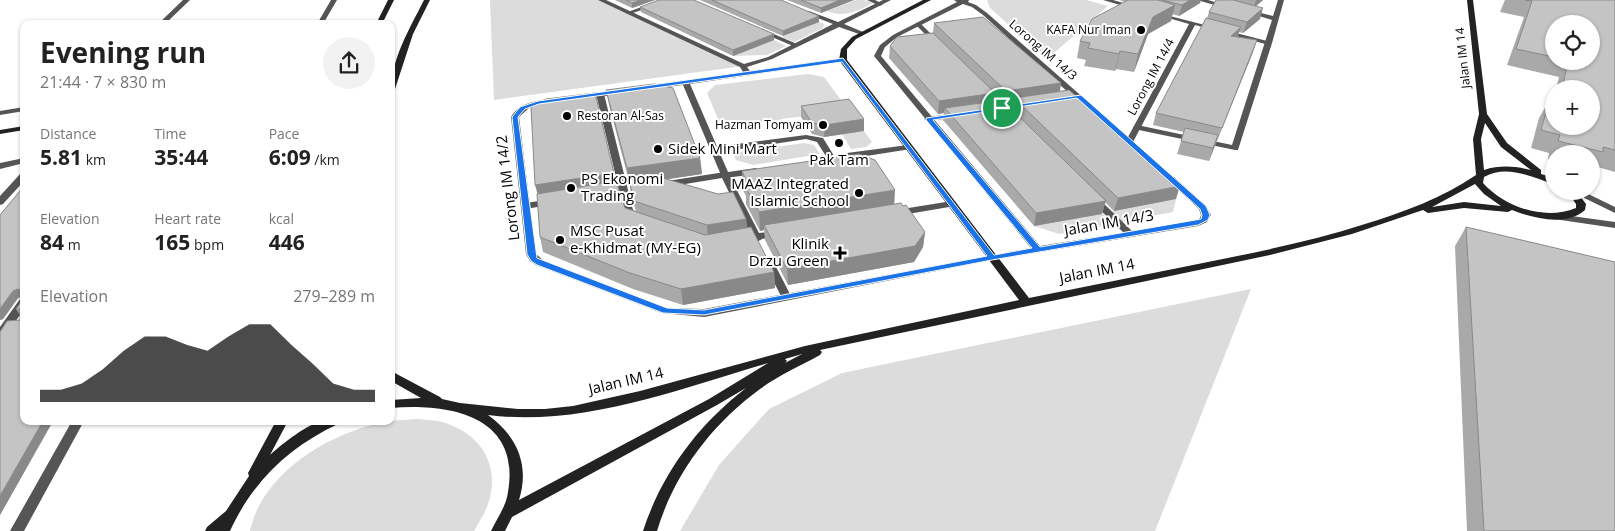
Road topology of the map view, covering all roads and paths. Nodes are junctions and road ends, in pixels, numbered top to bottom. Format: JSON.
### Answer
{"nodes":[{"id":1,"x":186,"y":0,"type":"edge"},
{"id":2,"x":334,"y":0,"type":"edge"},
{"id":3,"x":391,"y":0,"type":"edge"},
{"id":4,"x":427,"y":0,"type":"edge"},
{"id":5,"x":601,"y":0,"type":"edge"},
{"id":6,"x":667,"y":0,"type":"edge"},
{"id":7,"x":870,"y":0,"type":"edge"},
{"id":8,"x":888,"y":0,"type":"edge"},
{"id":9,"x":928,"y":0,"type":"edge"},
{"id":10,"x":1106,"y":0,"type":"edge"},
{"id":11,"x":1200,"y":0,"type":"edge"},
{"id":12,"x":1280,"y":0,"type":"edge"},
{"id":13,"x":1470,"y":0,"type":"edge"},
{"id":14,"x":962,"y":1,"type":"edge"},
{"id":15,"x":880,"y":4,"type":"junction"},
{"id":16,"x":1228,"y":7,"type":"edge"},
{"id":17,"x":1141,"y":9,"type":"edge"},
{"id":18,"x":1238,"y":9,"type":"edge"},
{"id":19,"x":802,"y":10,"type":"edge"},
{"id":20,"x":1150,"y":12,"type":"edge"},
{"id":21,"x":628,"y":13,"type":"junction"},
{"id":22,"x":1276,"y":19,"type":"junction"},
{"id":23,"x":164,"y":20,"type":"edge"},
{"id":24,"x":322,"y":20,"type":"edge"},
{"id":25,"x":381,"y":20,"type":"edge"},
{"id":26,"x":1193,"y":23,"type":"junction"},
{"id":27,"x":838,"y":24,"type":"junction"},
{"id":28,"x":918,"y":25,"type":"junction"},
{"id":29,"x":751,"y":26,"type":"edge"},
{"id":30,"x":861,"y":33,"type":"junction"},
{"id":31,"x":1269,"y":43,"type":"junction"},
{"id":32,"x":795,"y":45,"type":"junction"},
{"id":33,"x":946,"y":52,"type":"edge"},
{"id":34,"x":843,"y":60,"type":"junction"},
{"id":35,"x":742,"y":66,"type":"junction"},
{"id":36,"x":748,"y":74,"type":"junction"},
{"id":37,"x":395,"y":77,"type":"edge"},
{"id":38,"x":686,"y":83,"type":"junction"},
{"id":39,"x":638,"y":89,"type":"edge"},
{"id":40,"x":628,"y":90,"type":"edge"},
{"id":41,"x":600,"y":94,"type":"junction"},
{"id":42,"x":1079,"y":96,"type":"junction"},
{"id":43,"x":573,"y":98,"type":"edge"},
{"id":44,"x":1069,"y":98,"type":"edge"},
{"id":45,"x":564,"y":99,"type":"edge"},
{"id":46,"x":20,"y":110,"type":"edge"},
{"id":47,"x":0,"y":114,"type":"edge"},
{"id":48,"x":965,"y":114,"type":"edge"},
{"id":49,"x":1482,"y":114,"type":"junction"},
{"id":50,"x":928,"y":119,"type":"junction"},
{"id":51,"x":1137,"y":127,"type":"junction"},
{"id":52,"x":20,"y":129,"type":"edge"},
{"id":53,"x":0,"y":132,"type":"edge"},
{"id":54,"x":1128,"y":142,"type":"junction"},
{"id":55,"x":908,"y":147,"type":"junction"},
{"id":56,"x":1136,"y":148,"type":"edge"},
{"id":57,"x":714,"y":150,"type":"junction"},
{"id":58,"x":832,"y":159,"type":"junction"},
{"id":59,"x":822,"y":160,"type":"edge"},
{"id":60,"x":20,"y":161,"type":"edge"},
{"id":61,"x":0,"y":166,"type":"edge"},
{"id":62,"x":764,"y":169,"type":"edge"},
{"id":63,"x":1165,"y":174,"type":"edge"},
{"id":64,"x":725,"y":175,"type":"junction"},
{"id":65,"x":1480,"y":176,"type":"junction"},
{"id":66,"x":1545,"y":176,"type":"edge"},
{"id":67,"x":1545,"y":178,"type":"edge"},
{"id":68,"x":20,"y":179,"type":"edge"},
{"id":69,"x":660,"y":185,"type":"edge"},
{"id":70,"x":628,"y":190,"type":"junction"},
{"id":71,"x":614,"y":193,"type":"edge"},
{"id":72,"x":1090,"y":194,"type":"edge"},
{"id":73,"x":565,"y":200,"type":"edge"},
{"id":74,"x":1579,"y":200,"type":"edge"},
{"id":75,"x":1593,"y":200,"type":"edge"},
{"id":76,"x":0,"y":202,"type":"edge"},
{"id":77,"x":952,"y":204,"type":"junction"},
{"id":78,"x":526,"y":206,"type":"junction"},
{"id":79,"x":1615,"y":210,"type":"edge"},
{"id":80,"x":1407,"y":214,"type":"junction"},
{"id":81,"x":883,"y":215,"type":"edge"},
{"id":82,"x":1545,"y":216,"type":"junction"},
{"id":83,"x":639,"y":222,"type":"edge"},
{"id":84,"x":1615,"y":224,"type":"edge"},
{"id":85,"x":785,"y":232,"type":"edge"},
{"id":86,"x":1130,"y":234,"type":"junction"},
{"id":87,"x":736,"y":240,"type":"edge"},
{"id":88,"x":760,"y":245,"type":"junction"},
{"id":89,"x":1038,"y":250,"type":"junction"},
{"id":90,"x":992,"y":257,"type":"junction"},
{"id":91,"x":786,"y":296,"type":"junction"},
{"id":92,"x":1026,"y":302,"type":"junction"},
{"id":93,"x":20,"y":306,"type":"edge"},
{"id":94,"x":20,"y":323,"type":"edge"},
{"id":95,"x":4,"y":325,"type":"edge"},
{"id":96,"x":0,"y":335,"type":"edge"},
{"id":97,"x":835,"y":342,"type":"junction"},
{"id":98,"x":793,"y":354,"type":"junction"},
{"id":99,"x":395,"y":377,"type":"edge"},
{"id":100,"x":443,"y":403,"type":"junction"},
{"id":101,"x":395,"y":404,"type":"edge"},
{"id":102,"x":463,"y":408,"type":"junction"},
{"id":103,"x":76,"y":425,"type":"edge"},
{"id":104,"x":280,"y":425,"type":"edge"},
{"id":105,"x":327,"y":425,"type":"edge"},
{"id":106,"x":244,"y":491,"type":"junction"},
{"id":107,"x":508,"y":513,"type":"junction"},
{"id":108,"x":230,"y":514,"type":"junction"},
{"id":109,"x":17,"y":531,"type":"edge"},
{"id":110,"x":212,"y":531,"type":"edge"},
{"id":111,"x":223,"y":531,"type":"edge"},
{"id":112,"x":498,"y":531,"type":"edge"},
{"id":113,"x":650,"y":531,"type":"edge"}],
"edges":[{"from":1,"to":23,"type":"street"},
{"from":2,"to":24,"type":"street"},
{"from":3,"to":25,"type":"street"},
{"from":4,"to":37,"type":"street"},
{"from":5,"to":21,"type":"street"},
{"from":6,"to":21,"type":"street"},
{"from":7,"to":15,"type":"street"},
{"from":8,"to":15,"type":"street"},
{"from":9,"to":30,"type":"street"},
{"from":10,"to":17,"type":"street"},
{"from":11,"to":16,"type":"street"},
{"from":12,"to":22,"type":"street"},
{"from":13,"to":49,"type":"street","name":"Jalan IM 14"},
{"from":14,"to":28,"type":"street"},
{"from":14,"to":42,"type":"street","name":"Lorong IM 14/3"},
{"from":15,"to":27,"type":"street"},
{"from":18,"to":22,"type":"street"},
{"from":19,"to":27,"type":"street"},
{"from":20,"to":26,"type":"street"},
{"from":21,"to":35,"type":"street"},
{"from":22,"to":31,"type":"street"},
{"from":26,"to":31,"type":"street"},
{"from":26,"to":51,"type":"street","name":"Lorong IM 14/4"},
{"from":27,"to":30,"type":"street"},
{"from":27,"to":32,"type":"street"},
{"from":28,"to":33,"type":"street"},
{"from":28,"to":50,"type":"street"},
{"from":29,"to":32,"type":"street"},
{"from":30,"to":34,"type":"street"},
{"from":31,"to":51,"type":"street"},
{"from":32,"to":35,"type":"street"},
{"from":34,"to":36,"type":"street"},
{"from":34,"to":55,"type":"street"},
{"from":35,"to":36,"type":"street"},
{"from":36,"to":38,"type":"street"},
{"from":38,"to":39,"type":"street"},
{"from":38,"to":57,"type":"street"},
{"from":40,"to":41,"type":"street"},
{"from":41,"to":43,"type":"street"},
{"from":41,"to":70,"type":"street"},
{"from":42,"to":44,"type":"street"},
{"from":42,"to":54,"type":"street","name":"Lorong IM 14/3"},
{"from":45,"to":78,"type":"street","name":"Lorong IM 14/2"},
{"from":46,"to":47,"type":"street"},
{"from":48,"to":50,"type":"street"},
{"from":49,"to":65,"type":"street"},
{"from":49,"to":66,"type":"street"},
{"from":50,"to":89,"type":"street"},
{"from":51,"to":54,"type":"street","name":"Lorong IM 14/4"},
{"from":52,"to":53,"type":"street"},
{"from":54,"to":56,"type":"street","name":"Lorong IM 14/3"},
{"from":55,"to":58,"type":"street"},
{"from":55,"to":77,"type":"street"},
{"from":57,"to":58,"type":"street"},
{"from":57,"to":64,"type":"street"},
{"from":58,"to":59,"type":"street"},
{"from":60,"to":61,"type":"street"},
{"from":62,"to":64,"type":"street"},
{"from":63,"to":86,"type":"street","name":"Jalan IM 14/3"},
{"from":64,"to":69,"type":"street"},
{"from":64,"to":88,"type":"street"},
{"from":65,"to":67,"type":"street","name":"Jalan IM 14"},
{"from":65,"to":80,"type":"street","name":"Jalan IM 14"},
{"from":65,"to":82,"type":"street"},
{"from":68,"to":76,"type":"street"},
{"from":70,"to":71,"type":"street"},
{"from":70,"to":83,"type":"street"},
{"from":72,"to":86,"type":"street"},
{"from":73,"to":78,"type":"street"},
{"from":74,"to":82,"type":"street"},
{"from":75,"to":79,"type":"street"},
{"from":77,"to":81,"type":"street"},
{"from":77,"to":90,"type":"street"},
{"from":78,"to":91,"type":"street","name":"Lorong IM 14/2"},
{"from":80,"to":82,"type":"street","name":"Jalan IM 14"},
{"from":80,"to":92,"type":"street","name":"Jalan IM 14"},
{"from":82,"to":84,"type":"street"},
{"from":85,"to":88,"type":"street"},
{"from":86,"to":89,"type":"street","name":"Jalan IM 14/3"},
{"from":87,"to":88,"type":"street"},
{"from":88,"to":91,"type":"street"},
{"from":89,"to":90,"type":"street","name":"Jalan IM 14/3"},
{"from":90,"to":91,"type":"street","name":"Lorong IM 14/2"},
{"from":90,"to":92,"type":"street"},
{"from":92,"to":97,"type":"street","name":"Jalan IM 14"},
{"from":93,"to":95,"type":"street"},
{"from":94,"to":95,"type":"street"},
{"from":95,"to":96,"type":"street"},
{"from":97,"to":98,"type":"street","name":"Jalan IM 14"},
{"from":97,"to":113,"type":"street"},
{"from":98,"to":102,"type":"street","name":"Jalan IM 14"},
{"from":98,"to":107,"type":"street","name":"Jalan IM 14"},
{"from":99,"to":100,"type":"street"},
{"from":100,"to":101,"type":"street"},
{"from":100,"to":102,"type":"street"},
{"from":102,"to":107,"type":"street"},
{"from":103,"to":109,"type":"street"},
{"from":104,"to":106,"type":"street"},
{"from":105,"to":106,"type":"street"},
{"from":106,"to":108,"type":"street"},
{"from":107,"to":112,"type":"street"},
{"from":108,"to":110,"type":"street"},
{"from":108,"to":111,"type":"street"}]}
